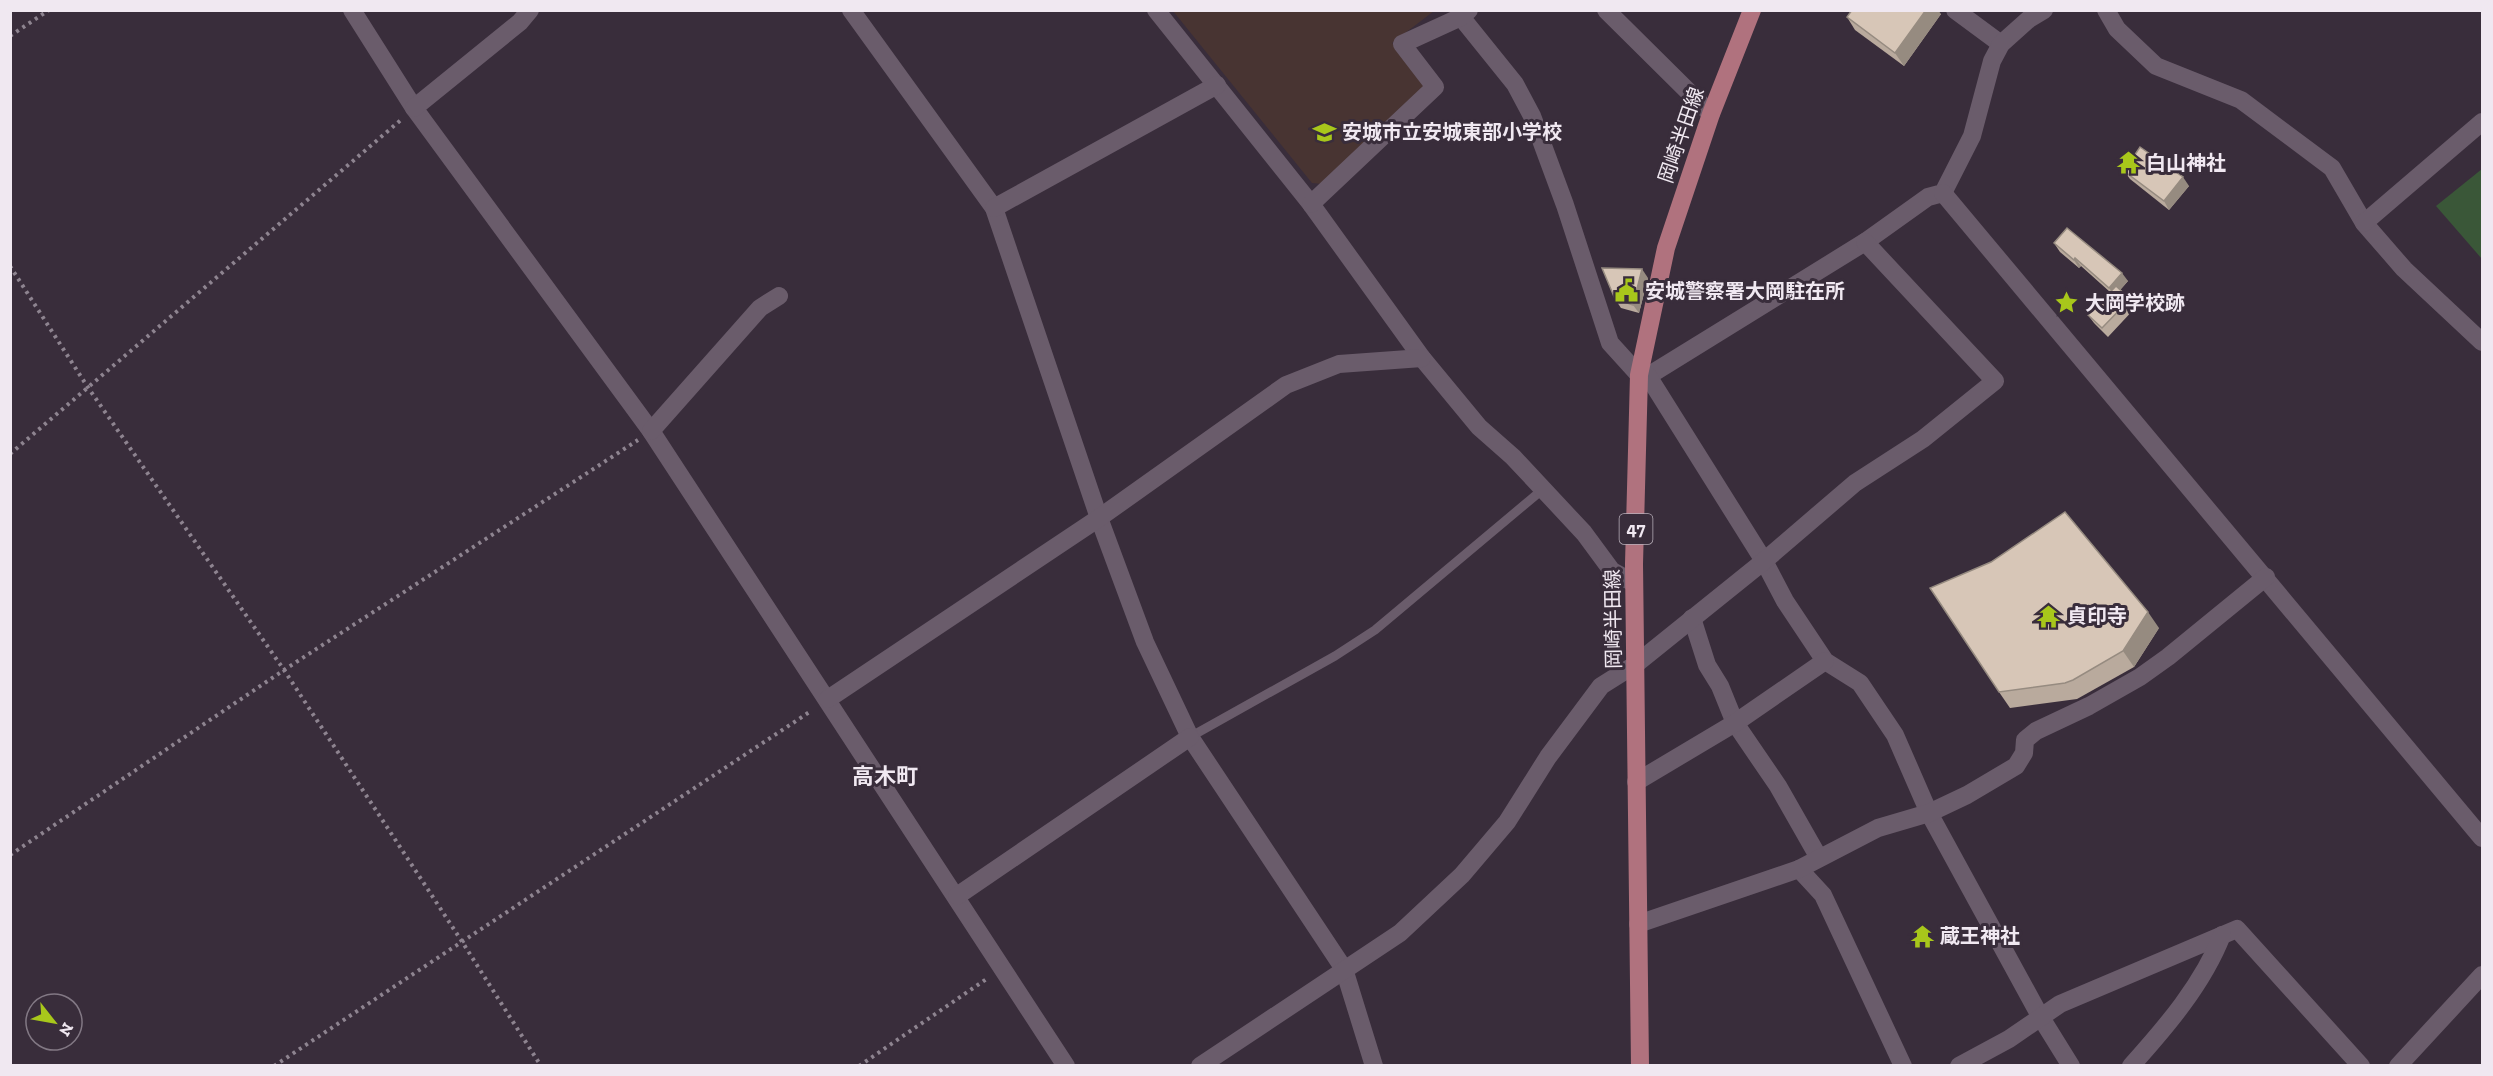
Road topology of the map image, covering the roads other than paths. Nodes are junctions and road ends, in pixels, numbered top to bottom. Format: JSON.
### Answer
{"nodes":[{"id":1,"x":352,"y":10,"type":"edge"},
{"id":2,"x":530,"y":10,"type":"edge"},
{"id":3,"x":851,"y":10,"type":"edge"},
{"id":4,"x":1156,"y":10,"type":"edge"},
{"id":5,"x":1606,"y":10,"type":"edge"},
{"id":6,"x":1752,"y":10,"type":"edge"},
{"id":7,"x":1955,"y":10,"type":"edge"},
{"id":8,"x":2044,"y":10,"type":"edge"},
{"id":9,"x":2106,"y":10,"type":"edge"},
{"id":10,"x":1465,"y":14,"type":"edge"},
{"id":11,"x":2001,"y":44,"type":"junction"},
{"id":12,"x":1216,"y":85,"type":"junction"},
{"id":13,"x":414,"y":108,"type":"junction"},
{"id":14,"x":1711,"y":114,"type":"junction"},
{"id":15,"x":2482,"y":122,"type":"edge"},
{"id":16,"x":1943,"y":193,"type":"junction"},
{"id":17,"x":1311,"y":204,"type":"junction"},
{"id":18,"x":994,"y":208,"type":"junction"},
{"id":19,"x":2364,"y":223,"type":"junction"},
{"id":20,"x":1865,"y":242,"type":"junction"},
{"id":21,"x":779,"y":296,"type":"dead end"},
{"id":22,"x":2482,"y":342,"type":"edge"},
{"id":23,"x":1422,"y":358,"type":"junction"},
{"id":24,"x":1644,"y":375,"type":"junction"},
{"id":25,"x":651,"y":431,"type":"junction"},
{"id":26,"x":1542,"y":490,"type":"junction"},
{"id":27,"x":1099,"y":518,"type":"junction"},
{"id":28,"x":1764,"y":561,"type":"junction"},
{"id":29,"x":2266,"y":577,"type":"junction"},
{"id":30,"x":1635,"y":583,"type":"junction"},
{"id":31,"x":1692,"y":618,"type":"junction"},
{"id":32,"x":1825,"y":661,"type":"junction"},
{"id":33,"x":1636,"y":664,"type":"junction"},
{"id":34,"x":828,"y":699,"type":"junction"},
{"id":35,"x":1735,"y":723,"type":"junction"},
{"id":36,"x":1190,"y":737,"type":"junction"},
{"id":37,"x":1636,"y":782,"type":"junction"},
{"id":38,"x":1929,"y":813,"type":"junction"},
{"id":39,"x":2482,"y":838,"type":"edge"},
{"id":40,"x":1819,"y":858,"type":"junction"},
{"id":41,"x":1798,"y":869,"type":"junction"},
{"id":42,"x":957,"y":896,"type":"junction"},
{"id":43,"x":1638,"y":924,"type":"junction"},
{"id":44,"x":2222,"y":935,"type":"junction"},
{"id":45,"x":1344,"y":969,"type":"junction"},
{"id":46,"x":2482,"y":975,"type":"edge"},
{"id":47,"x":2040,"y":1016,"type":"junction"},
{"id":48,"x":1969,"y":1063,"type":"edge"},
{"id":49,"x":1066,"y":1065,"type":"edge"},
{"id":50,"x":1200,"y":1065,"type":"edge"},
{"id":51,"x":1374,"y":1065,"type":"edge"},
{"id":52,"x":1640,"y":1065,"type":"edge"},
{"id":53,"x":1904,"y":1065,"type":"edge"},
{"id":54,"x":2071,"y":1065,"type":"edge"},
{"id":55,"x":2131,"y":1065,"type":"edge"},
{"id":56,"x":2361,"y":1065,"type":"edge"},
{"id":57,"x":2398,"y":1065,"type":"edge"}],
"edges":[{"from":1,"to":13,"type":"street"},
{"from":2,"to":13,"type":"street"},
{"from":3,"to":18,"type":"street"},
{"from":4,"to":12,"type":"street"},
{"from":5,"to":14,"type":"street"},
{"from":6,"to":14,"type":"main road","name":"岡崎半田線","number":"47"},
{"from":7,"to":11,"type":"street"},
{"from":8,"to":11,"type":"street"},
{"from":9,"to":19,"type":"street"},
{"from":10,"to":17,"type":"street"},
{"from":10,"to":24,"type":"street"},
{"from":11,"to":16,"type":"street"},
{"from":12,"to":17,"type":"street"},
{"from":12,"to":18,"type":"street"},
{"from":13,"to":25,"type":"street"},
{"from":14,"to":24,"type":"main road","name":"岡崎半田線","number":"47"},
{"from":15,"to":19,"type":"street"},
{"from":16,"to":20,"type":"street"},
{"from":16,"to":29,"type":"street"},
{"from":17,"to":23,"type":"street"},
{"from":18,"to":27,"type":"street"},
{"from":19,"to":22,"type":"street"},
{"from":20,"to":24,"type":"street"},
{"from":20,"to":28,"type":"street"},
{"from":21,"to":25,"type":"street"},
{"from":23,"to":26,"type":"street"},
{"from":23,"to":27,"type":"street"},
{"from":24,"to":28,"type":"street"},
{"from":24,"to":30,"type":"main road","name":"岡崎半田線","number":"47"},
{"from":25,"to":34,"type":"street"},
{"from":26,"to":30,"type":"street"},
{"from":26,"to":36,"type":"lane"},
{"from":27,"to":34,"type":"street"},
{"from":27,"to":36,"type":"street"},
{"from":28,"to":31,"type":"street"},
{"from":28,"to":32,"type":"street"},
{"from":29,"to":38,"type":"street"},
{"from":29,"to":39,"type":"street"},
{"from":30,"to":33,"type":"main road","name":"岡崎半田線","number":"47"},
{"from":31,"to":33,"type":"street"},
{"from":31,"to":35,"type":"street"},
{"from":32,"to":35,"type":"street"},
{"from":32,"to":38,"type":"street"},
{"from":33,"to":37,"type":"main road","name":"岡崎半田線","number":"47"},
{"from":33,"to":45,"type":"street"},
{"from":34,"to":42,"type":"street"},
{"from":35,"to":37,"type":"street"},
{"from":35,"to":40,"type":"street"},
{"from":36,"to":42,"type":"street"},
{"from":36,"to":45,"type":"street"},
{"from":37,"to":43,"type":"main road","name":"岡崎半田線","number":"47"},
{"from":38,"to":40,"type":"street"},
{"from":38,"to":47,"type":"street"},
{"from":40,"to":41,"type":"street"},
{"from":41,"to":43,"type":"street"},
{"from":41,"to":53,"type":"street"},
{"from":42,"to":49,"type":"street"},
{"from":43,"to":52,"type":"main road","name":"岡崎半田線","number":"47"},
{"from":44,"to":47,"type":"street"},
{"from":44,"to":55,"type":"street"},
{"from":44,"to":56,"type":"street"},
{"from":45,"to":50,"type":"street"},
{"from":45,"to":51,"type":"street"},
{"from":46,"to":57,"type":"street"},
{"from":47,"to":48,"type":"street"},
{"from":47,"to":54,"type":"street"}]}
